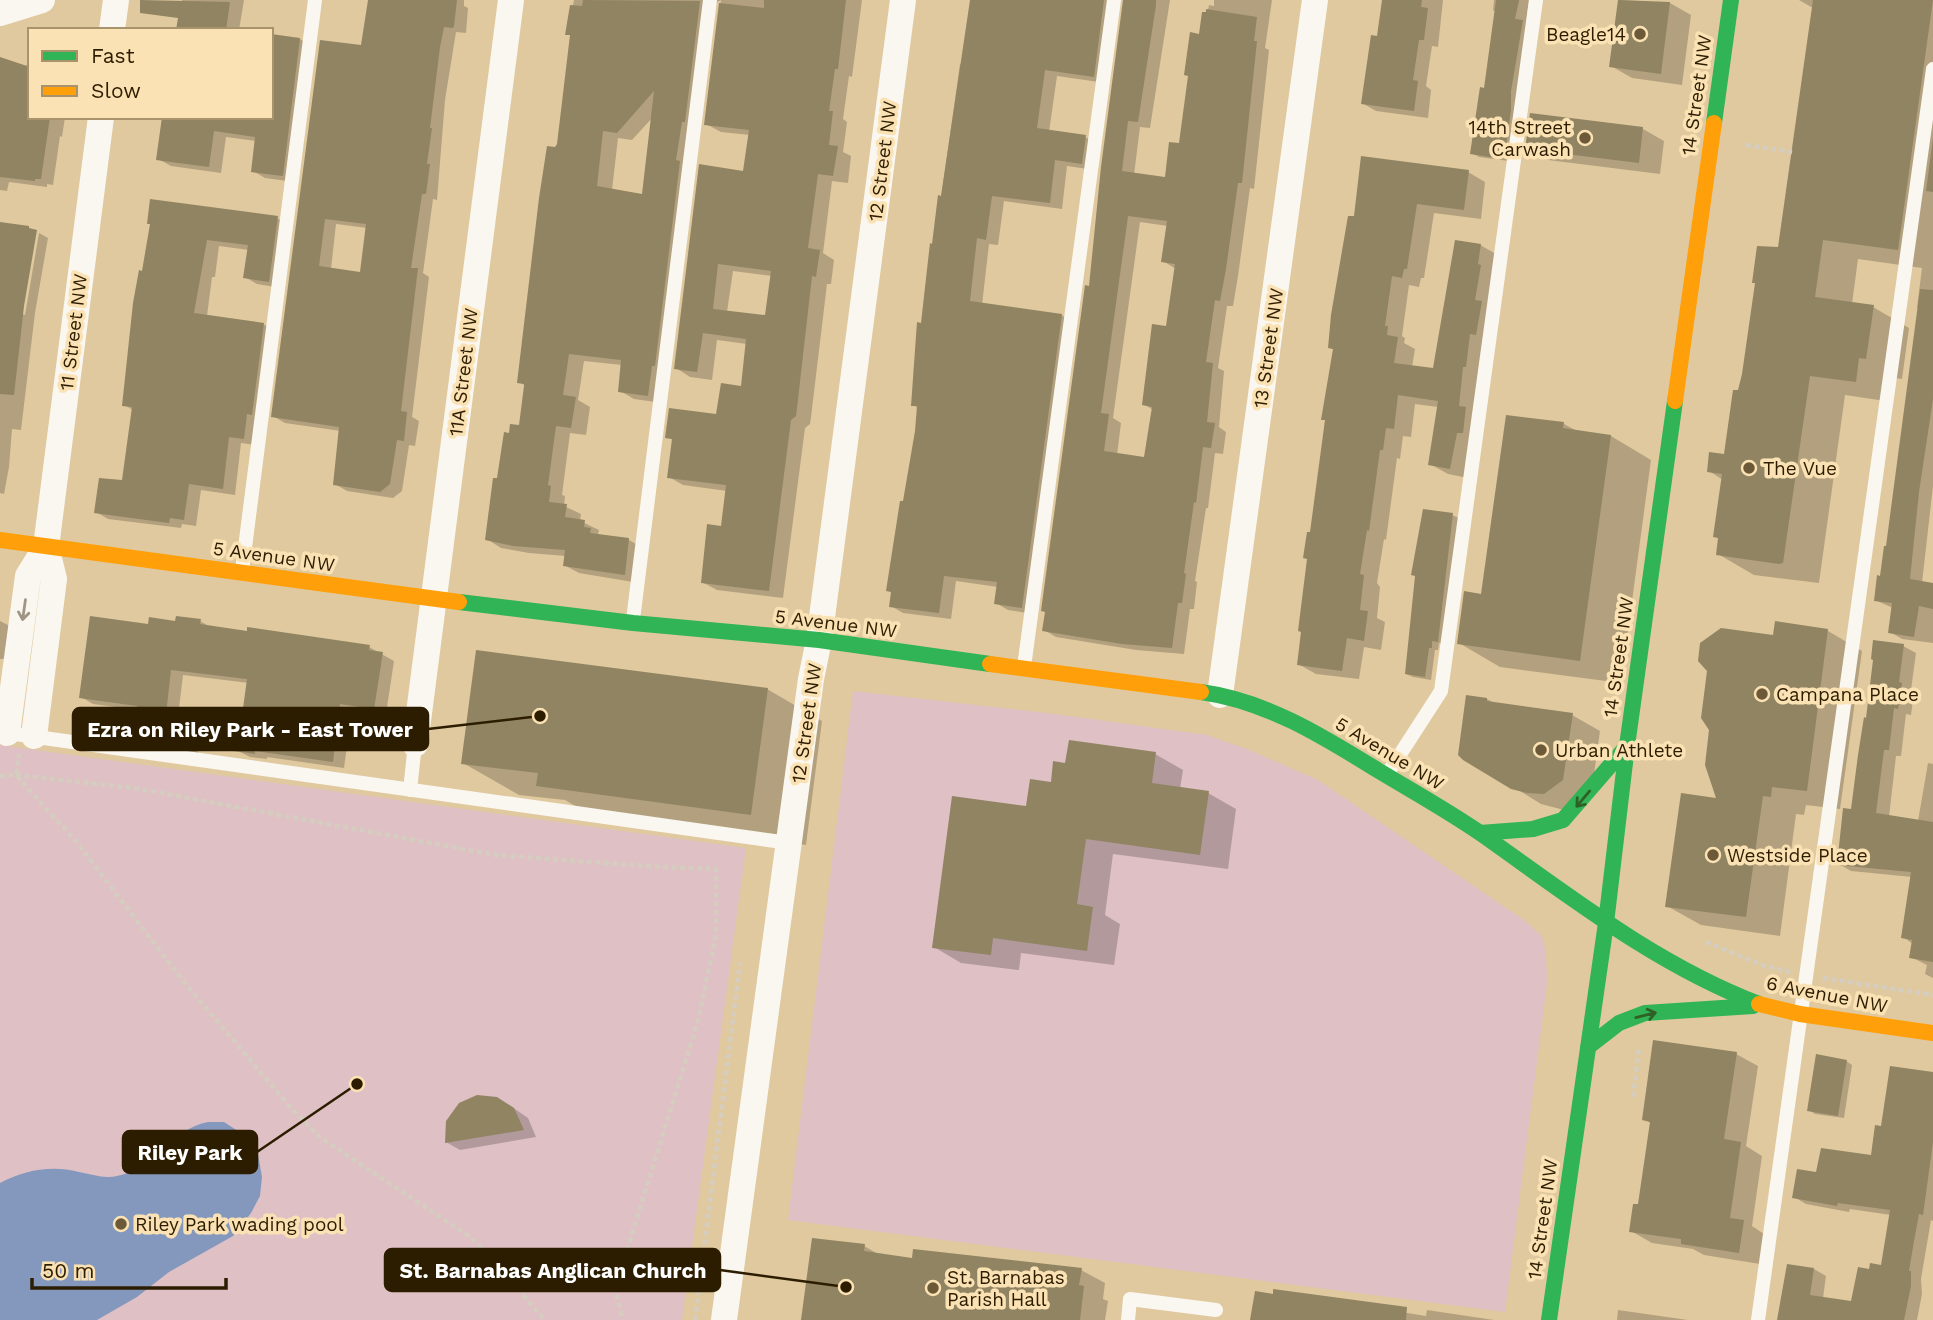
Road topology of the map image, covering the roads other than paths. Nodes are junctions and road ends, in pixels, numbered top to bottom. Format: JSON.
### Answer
{"nodes":[{"id":1,"x":43,"y":0,"type":"edge"},
{"id":2,"x":116,"y":0,"type":"edge"},
{"id":3,"x":315,"y":0,"type":"edge"},
{"id":4,"x":511,"y":0,"type":"edge"},
{"id":5,"x":710,"y":0,"type":"edge"},
{"id":6,"x":903,"y":0,"type":"edge"},
{"id":7,"x":1114,"y":0,"type":"edge"},
{"id":8,"x":1315,"y":0,"type":"edge"},
{"id":9,"x":1536,"y":0,"type":"edge"},
{"id":10,"x":1731,"y":0,"type":"edge"},
{"id":11,"x":0,"y":13,"type":"edge"},
{"id":12,"x":112,"y":28,"type":"edge"},
{"id":13,"x":1933,"y":69,"type":"edge"},
{"id":14,"x":101,"y":119,"type":"edge"},
{"id":15,"x":0,"y":540,"type":"edge"},
{"id":16,"x":46,"y":547,"type":"junction"},
{"id":17,"x":242,"y":573,"type":"junction"},
{"id":18,"x":434,"y":599,"type":"junction"},
{"id":19,"x":633,"y":623,"type":"junction"},
{"id":20,"x":819,"y":640,"type":"junction"},
{"id":21,"x":1024,"y":668,"type":"junction"},
{"id":22,"x":1220,"y":695,"type":"junction"},
{"id":23,"x":16,"y":734,"type":"edge"},
{"id":24,"x":415,"y":744,"type":"joint"},
{"id":25,"x":1627,"y":746,"type":"junction"},
{"id":26,"x":1387,"y":774,"type":"junction"},
{"id":27,"x":410,"y":790,"type":"junction"},
{"id":28,"x":1480,"y":833,"type":"junction"},
{"id":29,"x":789,"y":843,"type":"junction"},
{"id":30,"x":1606,"y":923,"type":"junction"},
{"id":31,"x":1763,"y":1005,"type":"junction"},
{"id":32,"x":1800,"y":1014,"type":"junction"},
{"id":33,"x":1933,"y":1033,"type":"edge"},
{"id":34,"x":1588,"y":1047,"type":"junction"},
{"id":35,"x":1216,"y":1310,"type":"dead end"},
{"id":36,"x":723,"y":1320,"type":"edge"},
{"id":37,"x":1128,"y":1320,"type":"edge"},
{"id":38,"x":1549,"y":1320,"type":"edge"},
{"id":39,"x":1758,"y":1320,"type":"edge"}],
"edges":[{"from":1,"to":11,"type":"street"},
{"from":2,"to":12,"type":"street"},
{"from":3,"to":17,"type":"lane"},
{"from":4,"to":18,"type":"street","name":"11A Street NW"},
{"from":5,"to":19,"type":"lane"},
{"from":6,"to":20,"type":"street","name":"12 Street NW"},
{"from":7,"to":21,"type":"lane"},
{"from":8,"to":22,"type":"street","name":"13 Street NW"},
{"from":9,"to":26,"type":"lane"},
{"from":10,"to":25,"type":"street","name":"14 Street NW"},
{"from":13,"to":32,"type":"lane"},
{"from":14,"to":16,"type":"street","name":"11 Street NW"},
{"from":15,"to":16,"type":"street","name":"5 Avenue NW"},
{"from":16,"to":17,"type":"street","name":"5 Avenue NW"},
{"from":16,"to":23,"type":"street","name":"11 Street NW"},
{"from":17,"to":18,"type":"street","name":"5 Avenue NW"},
{"from":18,"to":19,"type":"street","name":"5 Avenue NW"},
{"from":18,"to":24,"type":"street","name":"11A Street NW"},
{"from":19,"to":20,"type":"street","name":"5 Avenue NW"},
{"from":20,"to":21,"type":"street","name":"5 Avenue NW"},
{"from":20,"to":29,"type":"street","name":"12 Street NW"},
{"from":21,"to":22,"type":"street","name":"5 Avenue NW"},
{"from":22,"to":26,"type":"street","name":"5 Avenue NW"},
{"from":23,"to":27,"type":"lane"},
{"from":24,"to":27,"type":"lane"},
{"from":25,"to":28,"type":"street","one_way":true},
{"from":25,"to":30,"type":"street","name":"14 Street NW"},
{"from":26,"to":28,"type":"street","name":"5 Avenue NW"},
{"from":27,"to":29,"type":"lane"},
{"from":28,"to":30,"type":"street","name":"5 Avenue NW"},
{"from":29,"to":36,"type":"street","name":"12 Street NW"},
{"from":30,"to":31,"type":"street","name":"6 Avenue NW"},
{"from":30,"to":34,"type":"street","name":"14 Street NW"},
{"from":31,"to":32,"type":"street","name":"6 Avenue NW"},
{"from":34,"to":31,"type":"street","one_way":true},
{"from":32,"to":33,"type":"street","name":"6 Avenue NW"},
{"from":32,"to":39,"type":"lane"},
{"from":34,"to":38,"type":"street","name":"14 Street NW"},
{"from":35,"to":37,"type":"lane"}]}
